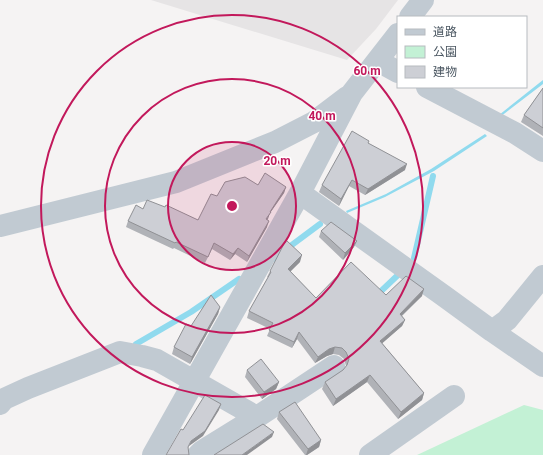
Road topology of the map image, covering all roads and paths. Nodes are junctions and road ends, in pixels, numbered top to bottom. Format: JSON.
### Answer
{"nodes":[{"id":1,"x":423,"y":0,"type":"edge"},
{"id":2,"x":411,"y":16,"type":"edge"},
{"id":3,"x":397,"y":35,"type":"edge"},
{"id":4,"x":378,"y":61,"type":"junction"},
{"id":5,"x":397,"y":71,"type":"edge"},
{"id":6,"x":429,"y":88,"type":"edge"},
{"id":7,"x":352,"y":93,"type":"junction"},
{"id":8,"x":543,"y":151,"type":"edge"},
{"id":9,"x":300,"y":193,"type":"junction"},
{"id":10,"x":0,"y":226,"type":"edge"},
{"id":11,"x":543,"y":276,"type":"edge"},
{"id":12,"x":492,"y":331,"type":"junction"},
{"id":13,"x":334,"y":366,"type":"dead end"},
{"id":14,"x":543,"y":366,"type":"edge"},
{"id":15,"x":195,"y":382,"type":"junction"},
{"id":16,"x":454,"y":396,"type":"dead end"},
{"id":17,"x":0,"y":403,"type":"edge"},
{"id":18,"x":257,"y":417,"type":"junction"},
{"id":19,"x":153,"y":455,"type":"edge"},
{"id":20,"x":198,"y":455,"type":"edge"},
{"id":21,"x":370,"y":455,"type":"edge"}],
"edges":[{"from":1,"to":2,"type":"street"},
{"from":3,"to":4,"type":"street"},
{"from":4,"to":5,"type":"street"},
{"from":4,"to":7,"type":"street"},
{"from":6,"to":8,"type":"street"},
{"from":7,"to":9,"type":"street"},
{"from":7,"to":10,"type":"street"},
{"from":9,"to":12,"type":"street"},
{"from":9,"to":15,"type":"street"},
{"from":11,"to":12,"type":"street"},
{"from":12,"to":14,"type":"street"},
{"from":13,"to":18,"type":"street"},
{"from":15,"to":17,"type":"street"},
{"from":15,"to":18,"type":"street"},
{"from":15,"to":19,"type":"street"},
{"from":16,"to":21,"type":"street"},
{"from":18,"to":20,"type":"street"}]}
